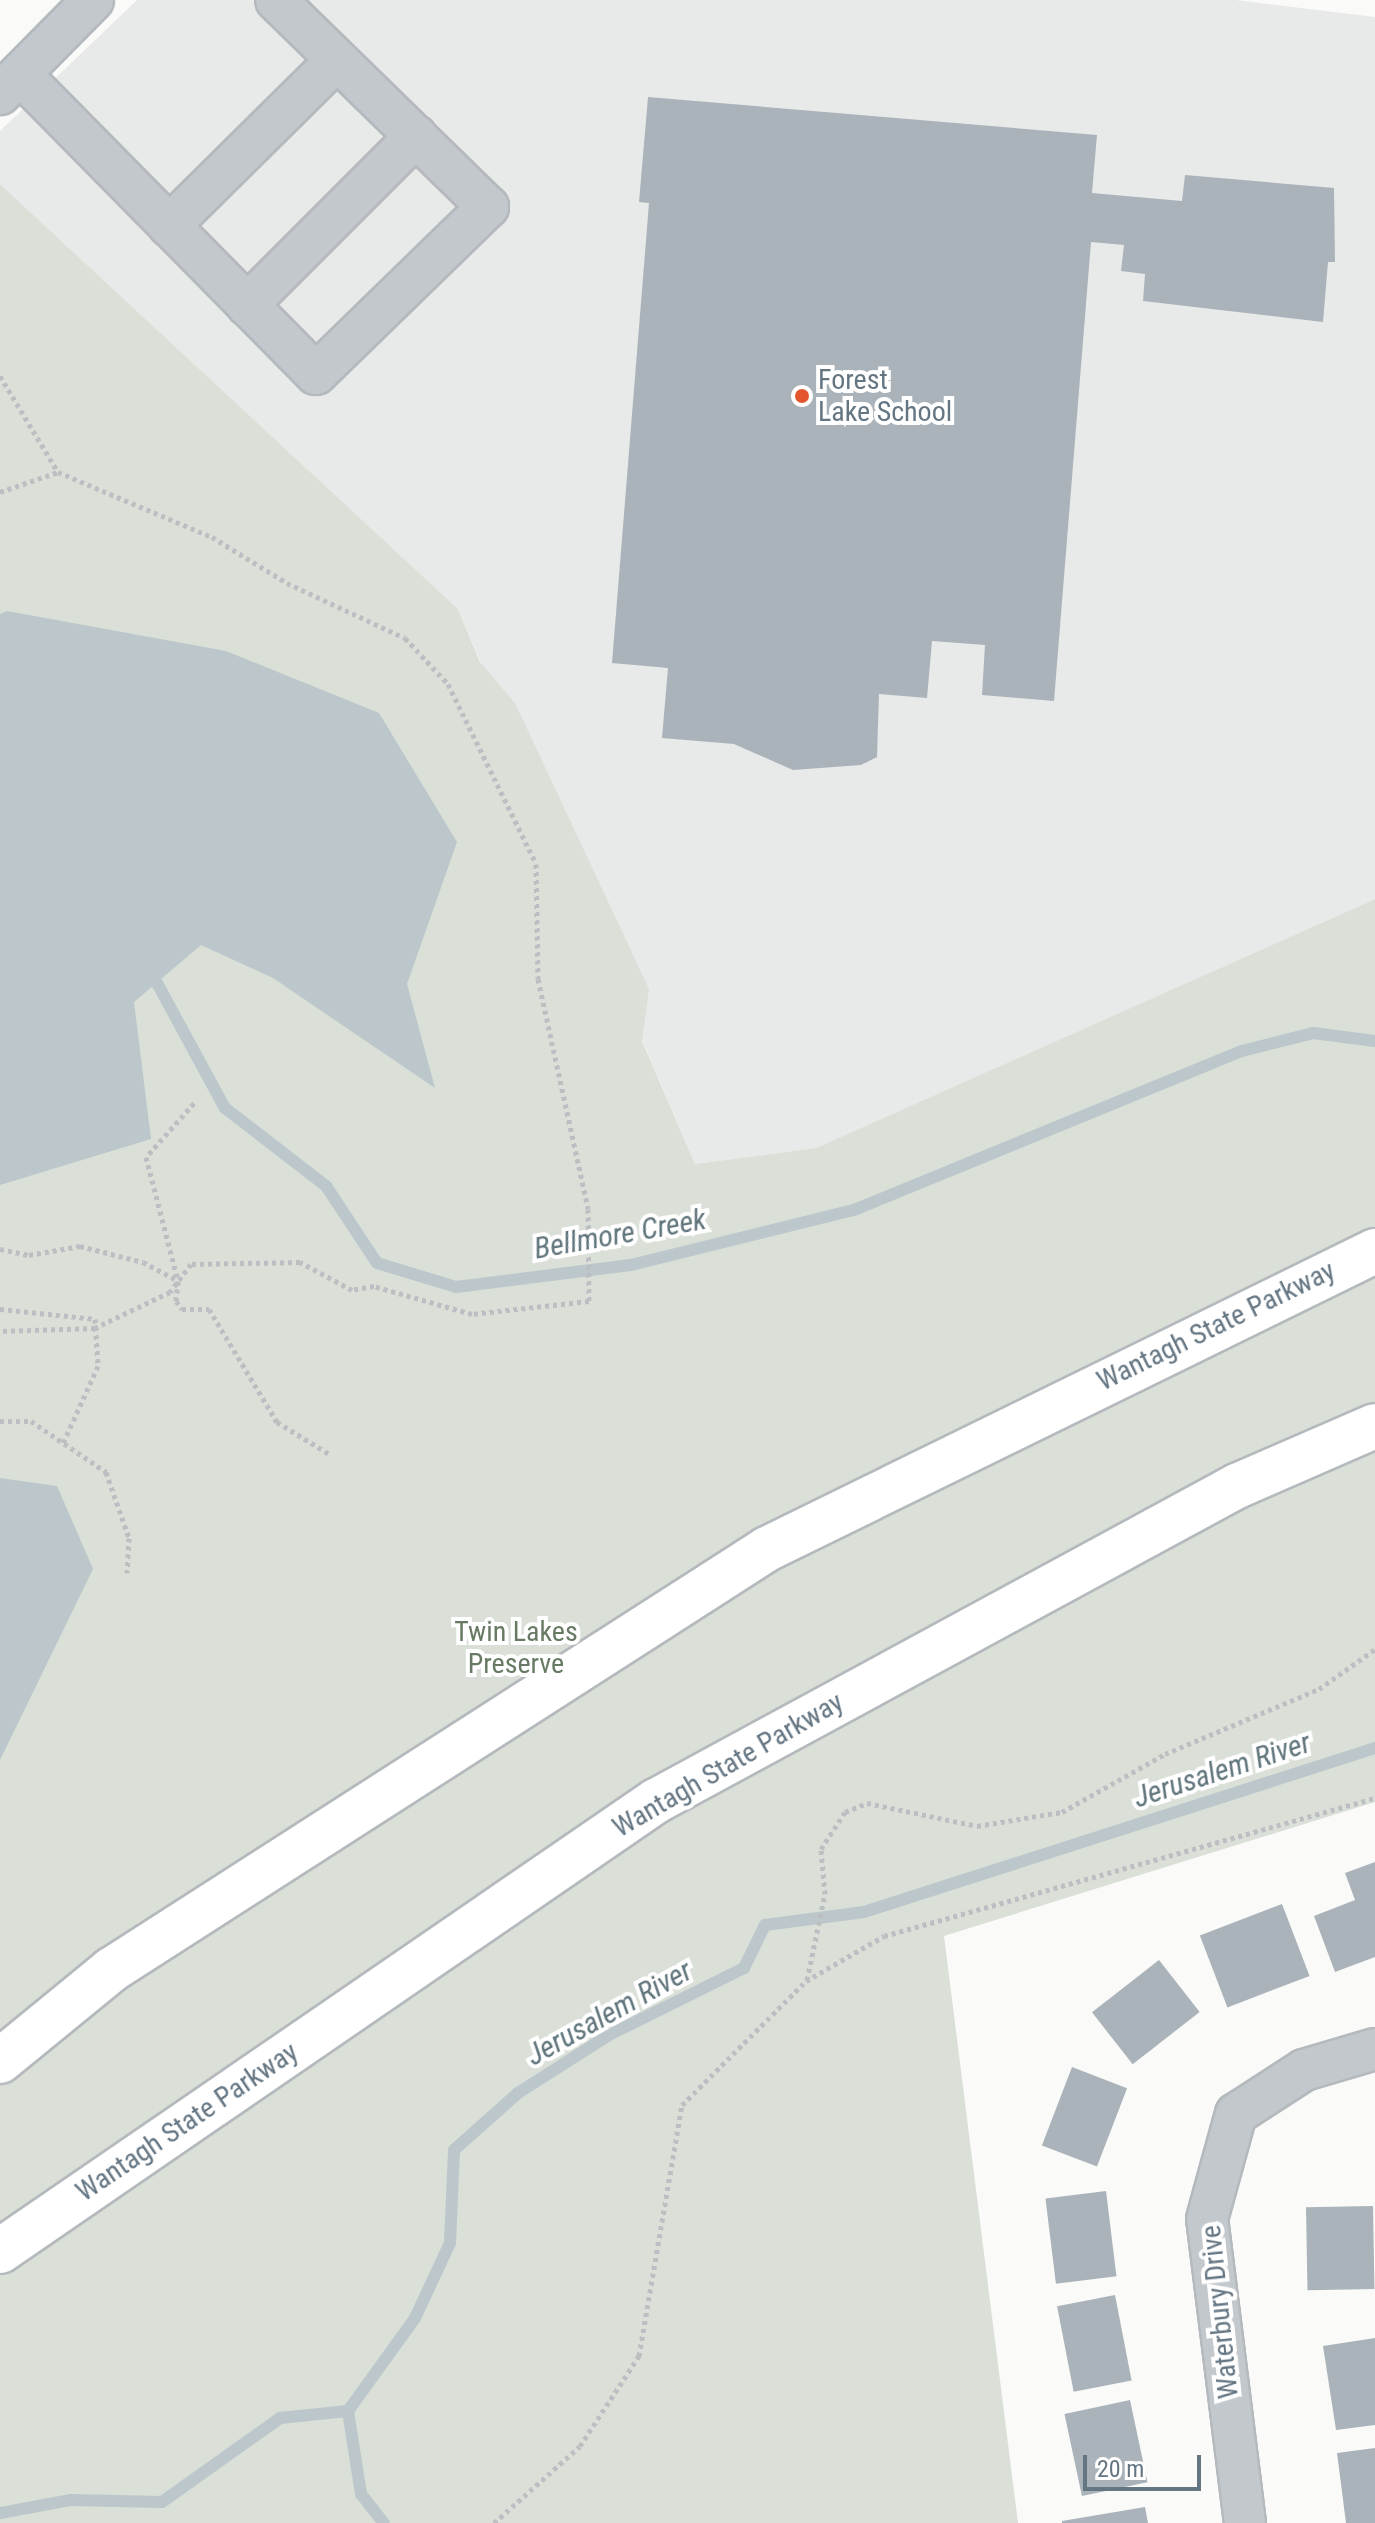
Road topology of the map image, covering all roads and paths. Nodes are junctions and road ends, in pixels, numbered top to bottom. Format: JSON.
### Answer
{"nodes":[{"id":1,"x":93,"y":0,"type":"edge"},
{"id":2,"x":276,"y":0,"type":"edge"},
{"id":3,"x":337,"y":60,"type":"junction"},
{"id":4,"x":10,"y":84,"type":"edge"},
{"id":5,"x":416,"y":136,"type":"junction"},
{"id":6,"x":169,"y":226,"type":"junction"},
{"id":7,"x":247,"y":305,"type":"junction"},
{"id":8,"x":0,"y":376,"type":"edge"},
{"id":9,"x":58,"y":472,"type":"junction"},
{"id":10,"x":0,"y":492,"type":"edge"},
{"id":11,"x":194,"y":1103,"type":"dead end"},
{"id":12,"x":0,"y":1249,"type":"edge"},
{"id":13,"x":1375,"y":1251,"type":"edge"},
{"id":14,"x":178,"y":1281,"type":"junction"},
{"id":15,"x":0,"y":1309,"type":"edge"},
{"id":16,"x":95,"y":1328,"type":"junction"},
{"id":17,"x":0,"y":1331,"type":"edge"},
{"id":18,"x":0,"y":1421,"type":"edge"},
{"id":19,"x":1375,"y":1426,"type":"edge"},
{"id":20,"x":63,"y":1443,"type":"junction"},
{"id":21,"x":329,"y":1454,"type":"dead end"},
{"id":22,"x":127,"y":1573,"type":"dead end"},
{"id":23,"x":1375,"y":1649,"type":"edge"},
{"id":24,"x":1375,"y":1798,"type":"edge"},
{"id":25,"x":806,"y":1981,"type":"junction"},
{"id":26,"x":1375,"y":2049,"type":"edge"},
{"id":27,"x":0,"y":2061,"type":"edge"},
{"id":28,"x":0,"y":2251,"type":"edge"},
{"id":29,"x":494,"y":2523,"type":"edge"},
{"id":30,"x":1245,"y":2523,"type":"edge"}],
"edges":[{"from":1,"to":4,"type":"street"},
{"from":2,"to":3,"type":"street"},
{"from":3,"to":5,"type":"street"},
{"from":3,"to":6,"type":"street"},
{"from":4,"to":6,"type":"street"},
{"from":5,"to":7,"type":"street"},
{"from":5,"to":7,"type":"street"},
{"from":6,"to":7,"type":"street"},
{"from":8,"to":9,"type":"path"},
{"from":9,"to":10,"type":"path"},
{"from":9,"to":14,"type":"path"},
{"from":11,"to":14,"type":"path"},
{"from":12,"to":14,"type":"path"},
{"from":13,"to":27,"type":"highway","name":"Wantagh State Parkway"},
{"from":14,"to":16,"type":"path"},
{"from":14,"to":21,"type":"path"},
{"from":15,"to":16,"type":"path"},
{"from":16,"to":17,"type":"path"},
{"from":16,"to":20,"type":"path"},
{"from":18,"to":20,"type":"path"},
{"from":19,"to":28,"type":"highway","name":"Wantagh State Parkway"},
{"from":20,"to":22,"type":"path"},
{"from":23,"to":25,"type":"path"},
{"from":24,"to":25,"type":"path"},
{"from":25,"to":29,"type":"path"},
{"from":26,"to":30,"type":"street","name":"Waterbury Drive"}]}
